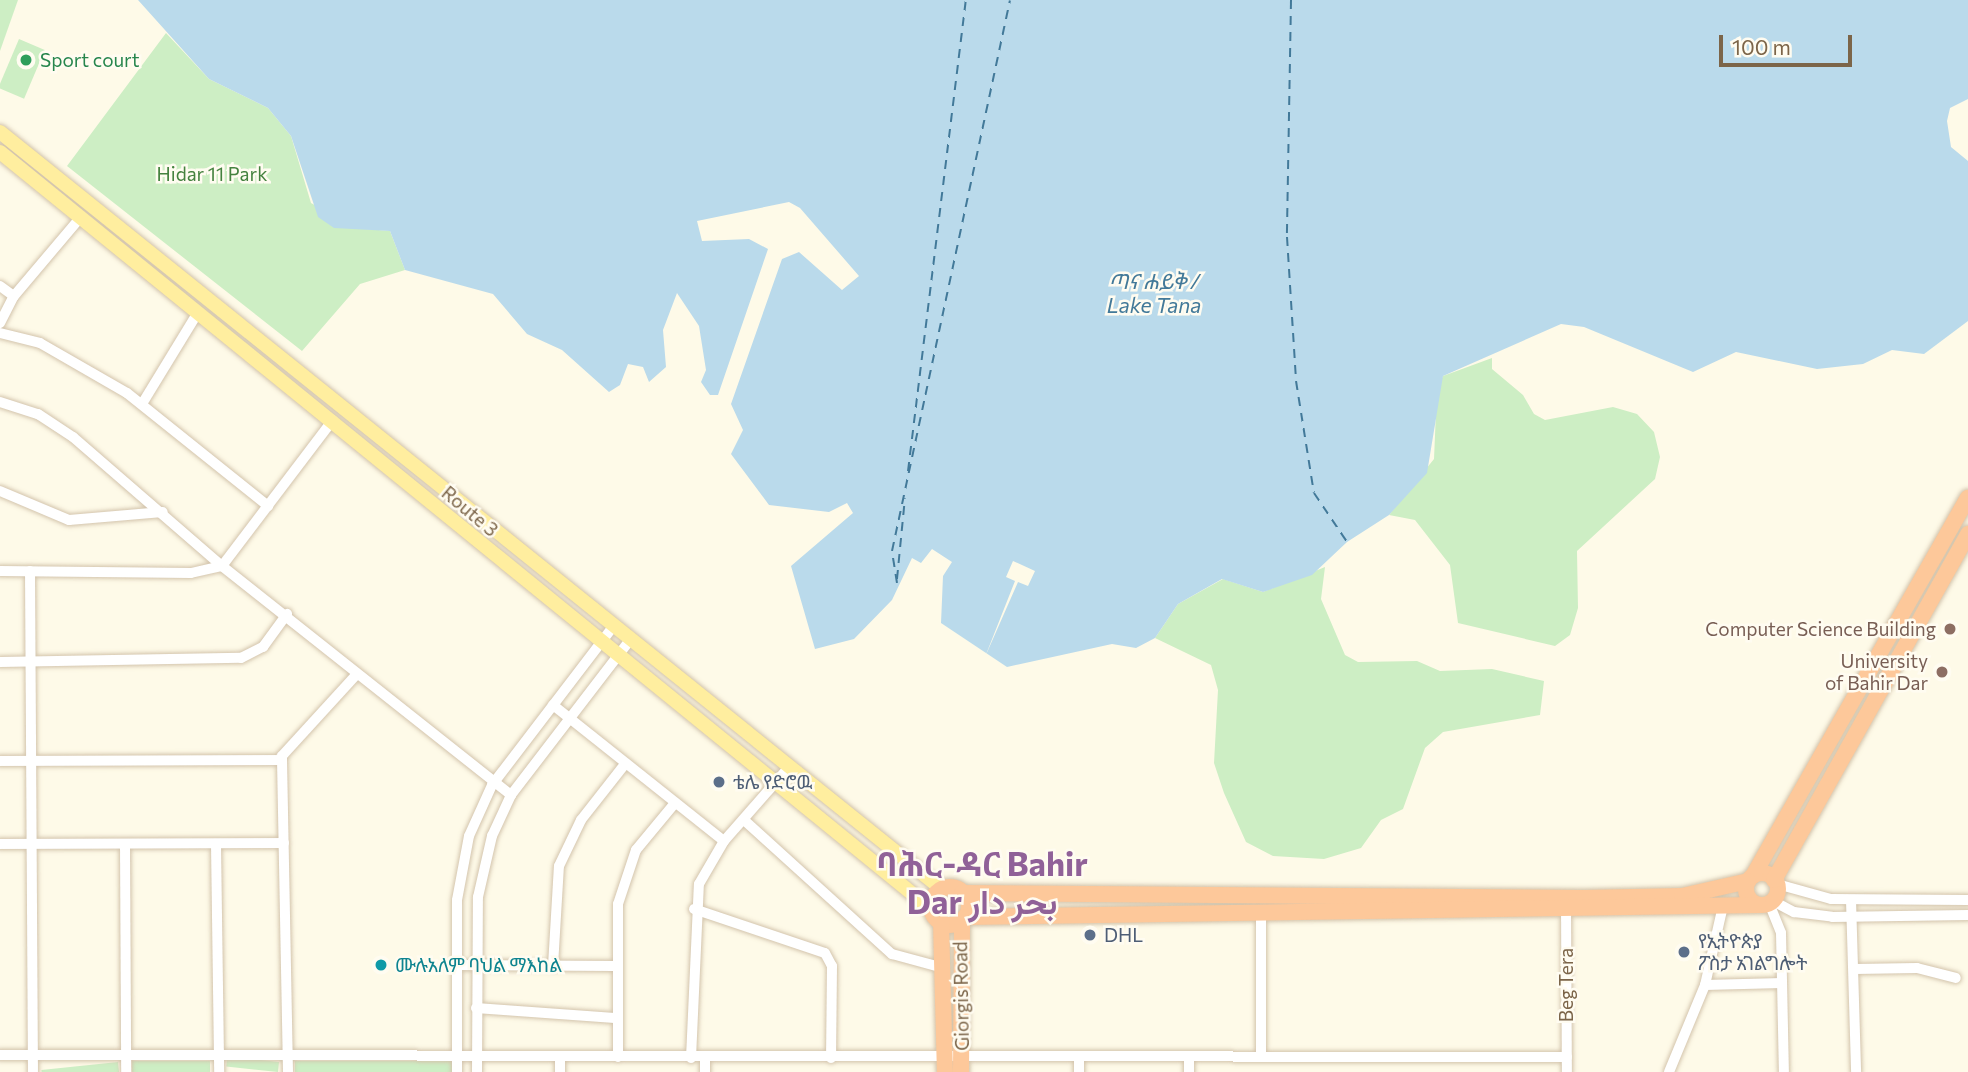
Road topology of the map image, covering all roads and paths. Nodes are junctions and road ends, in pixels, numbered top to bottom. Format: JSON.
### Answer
{"nodes":[{"id":1,"x":0,"y":132,"type":"edge"},
{"id":2,"x":0,"y":152,"type":"edge"},
{"id":3,"x":79,"y":219,"type":"junction"},
{"id":4,"x":191,"y":285,"type":"junction"},
{"id":5,"x":0,"y":286,"type":"edge"},
{"id":6,"x":14,"y":296,"type":"junction"},
{"id":7,"x":180,"y":299,"type":"junction"},
{"id":8,"x":197,"y":314,"type":"junction"},
{"id":9,"x":0,"y":323,"type":"edge"},
{"id":10,"x":0,"y":333,"type":"edge"},
{"id":11,"x":321,"y":390,"type":"junction"},
{"id":12,"x":0,"y":402,"type":"edge"},
{"id":13,"x":311,"y":403,"type":"junction"},
{"id":14,"x":142,"y":404,"type":"junction"},
{"id":15,"x":333,"y":420,"type":"junction"},
{"id":16,"x":414,"y":465,"type":"junction"},
{"id":17,"x":403,"y":479,"type":"junction"},
{"id":18,"x":0,"y":491,"type":"edge"},
{"id":19,"x":1968,"y":498,"type":"edge"},
{"id":20,"x":268,"y":506,"type":"junction"},
{"id":21,"x":163,"y":512,"type":"junction"},
{"id":22,"x":1968,"y":534,"type":"edge"},
{"id":23,"x":222,"y":566,"type":"junction"},
{"id":24,"x":0,"y":571,"type":"edge"},
{"id":25,"x":30,"y":571,"type":"junction"},
{"id":26,"x":287,"y":614,"type":"junction"},
{"id":27,"x":612,"y":628,"type":"junction"},
{"id":28,"x":629,"y":640,"type":"junction"},
{"id":29,"x":601,"y":642,"type":"junction"},
{"id":30,"x":618,"y":654,"type":"junction"},
{"id":31,"x":0,"y":662,"type":"edge"},
{"id":32,"x":29,"y":662,"type":"junction"},
{"id":33,"x":356,"y":675,"type":"junction"},
{"id":34,"x":553,"y":705,"type":"junction"},
{"id":35,"x":569,"y":719,"type":"junction"},
{"id":36,"x":282,"y":760,"type":"junction"},
{"id":37,"x":0,"y":761,"type":"edge"},
{"id":38,"x":31,"y":761,"type":"junction"},
{"id":39,"x":625,"y":764,"type":"junction"},
{"id":40,"x":789,"y":767,"type":"junction"},
{"id":41,"x":779,"y":779,"type":"junction"},
{"id":42,"x":492,"y":785,"type":"junction"},
{"id":43,"x":511,"y":795,"type":"junction"},
{"id":44,"x":675,"y":803,"type":"junction"},
{"id":45,"x":744,"y":820,"type":"junction"},
{"id":46,"x":724,"y":841,"type":"junction"},
{"id":47,"x":284,"y":843,"type":"junction"},
{"id":48,"x":0,"y":844,"type":"edge"},
{"id":49,"x":31,"y":844,"type":"junction"},
{"id":50,"x":125,"y":844,"type":"junction"},
{"id":51,"x":216,"y":844,"type":"junction"},
{"id":52,"x":1751,"y":879,"type":"junction"},
{"id":53,"x":1776,"y":882,"type":"junction"},
{"id":54,"x":942,"y":889,"type":"junction"},
{"id":55,"x":962,"y":892,"type":"junction"},
{"id":56,"x":1851,"y":900,"type":"junction"},
{"id":57,"x":1968,"y":900,"type":"edge"},
{"id":58,"x":1767,"y":903,"type":"junction"},
{"id":59,"x":1054,"y":904,"type":"junction"},
{"id":60,"x":1566,"y":904,"type":"junction"},
{"id":61,"x":1251,"y":906,"type":"junction"},
{"id":62,"x":694,"y":909,"type":"junction"},
{"id":63,"x":1722,"y":909,"type":"junction"},
{"id":64,"x":1968,"y":915,"type":"edge"},
{"id":65,"x":936,"y":916,"type":"junction"},
{"id":66,"x":1854,"y":917,"type":"junction"},
{"id":67,"x":964,"y":919,"type":"junction"},
{"id":68,"x":455,"y":965,"type":"junction"},
{"id":69,"x":476,"y":965,"type":"junction"},
{"id":70,"x":553,"y":966,"type":"junction"},
{"id":71,"x":614,"y":966,"type":"junction"},
{"id":72,"x":944,"y":968,"type":"junction"},
{"id":73,"x":1854,"y":970,"type":"junction"},
{"id":74,"x":1956,"y":978,"type":"dead end"},
{"id":75,"x":1782,"y":984,"type":"junction"},
{"id":76,"x":1705,"y":985,"type":"junction"},
{"id":77,"x":476,"y":1008,"type":"junction"},
{"id":78,"x":615,"y":1018,"type":"junction"},
{"id":79,"x":1261,"y":1054,"type":"junction"},
{"id":80,"x":0,"y":1055,"type":"edge"},
{"id":81,"x":33,"y":1055,"type":"junction"},
{"id":82,"x":126,"y":1055,"type":"junction"},
{"id":83,"x":219,"y":1056,"type":"junction"},
{"id":84,"x":288,"y":1056,"type":"junction"},
{"id":85,"x":457,"y":1056,"type":"junction"},
{"id":86,"x":1079,"y":1056,"type":"junction"},
{"id":87,"x":1189,"y":1056,"type":"junction"},
{"id":88,"x":477,"y":1057,"type":"junction"},
{"id":89,"x":560,"y":1057,"type":"junction"},
{"id":90,"x":618,"y":1057,"type":"junction"},
{"id":91,"x":1567,"y":1057,"type":"junction"},
{"id":92,"x":691,"y":1058,"type":"junction"},
{"id":93,"x":705,"y":1058,"type":"junction"},
{"id":94,"x":785,"y":1058,"type":"junction"},
{"id":95,"x":831,"y":1058,"type":"junction"},
{"id":96,"x":954,"y":1065,"type":"edge"},
{"id":97,"x":33,"y":1072,"type":"edge"},
{"id":98,"x":126,"y":1072,"type":"edge"},
{"id":99,"x":219,"y":1072,"type":"edge"},
{"id":100,"x":288,"y":1072,"type":"edge"},
{"id":101,"x":457,"y":1072,"type":"edge"},
{"id":102,"x":477,"y":1072,"type":"edge"},
{"id":103,"x":560,"y":1072,"type":"edge"},
{"id":104,"x":705,"y":1072,"type":"edge"},
{"id":105,"x":785,"y":1072,"type":"edge"},
{"id":106,"x":1079,"y":1072,"type":"edge"},
{"id":107,"x":1189,"y":1072,"type":"edge"},
{"id":108,"x":1567,"y":1072,"type":"edge"},
{"id":109,"x":1669,"y":1072,"type":"edge"},
{"id":110,"x":1784,"y":1072,"type":"edge"},
{"id":111,"x":1856,"y":1072,"type":"edge"}],
"edges":[{"from":1,"to":4,"type":"main road","name":"Route 3"},
{"from":2,"to":3,"type":"main road"},
{"from":3,"to":6,"type":"street"},
{"from":3,"to":7,"type":"main road"},
{"from":4,"to":7,"type":"main road"},
{"from":4,"to":11,"type":"main road","name":"Route 3"},
{"from":5,"to":6,"type":"street"},
{"from":6,"to":9,"type":"street"},
{"from":7,"to":8,"type":"main road"},
{"from":8,"to":13,"type":"main road"},
{"from":8,"to":14,"type":"street"},
{"from":10,"to":14,"type":"street"},
{"from":11,"to":13,"type":"main road"},
{"from":11,"to":16,"type":"main road","name":"Route 3"},
{"from":12,"to":21,"type":"street"},
{"from":13,"to":15,"type":"main road"},
{"from":14,"to":20,"type":"street"},
{"from":15,"to":17,"type":"main road"},
{"from":15,"to":20,"type":"street"},
{"from":16,"to":17,"type":"main road"},
{"from":16,"to":27,"type":"main road","name":"Route 3"},
{"from":17,"to":29,"type":"main road"},
{"from":18,"to":21,"type":"street"},
{"from":19,"to":52,"type":"highway"},
{"from":20,"to":23,"type":"street"},
{"from":21,"to":23,"type":"street"},
{"from":22,"to":53,"type":"highway"},
{"from":23,"to":25,"type":"street"},
{"from":23,"to":26,"type":"street"},
{"from":24,"to":25,"type":"street"},
{"from":25,"to":32,"type":"street"},
{"from":26,"to":32,"type":"street"},
{"from":26,"to":33,"type":"street"},
{"from":27,"to":28,"type":"main road","name":"Route 3"},
{"from":27,"to":29,"type":"street"},
{"from":28,"to":30,"type":"street"},
{"from":28,"to":40,"type":"main road","name":"Route 3"},
{"from":29,"to":30,"type":"main road"},
{"from":29,"to":34,"type":"street"},
{"from":30,"to":35,"type":"street"},
{"from":30,"to":41,"type":"main road"},
{"from":31,"to":32,"type":"street"},
{"from":32,"to":38,"type":"street"},
{"from":33,"to":36,"type":"street"},
{"from":33,"to":42,"type":"street"},
{"from":34,"to":35,"type":"street"},
{"from":34,"to":42,"type":"street"},
{"from":35,"to":39,"type":"street"},
{"from":35,"to":43,"type":"street"},
{"from":36,"to":38,"type":"street"},
{"from":36,"to":47,"type":"street"},
{"from":37,"to":38,"type":"street"},
{"from":38,"to":49,"type":"street"},
{"from":39,"to":44,"type":"street"},
{"from":39,"to":70,"type":"street"},
{"from":40,"to":41,"type":"street"},
{"from":40,"to":54,"type":"main road","name":"Route 3"},
{"from":41,"to":45,"type":"street"},
{"from":41,"to":65,"type":"main road"},
{"from":42,"to":43,"type":"street"},
{"from":42,"to":68,"type":"street"},
{"from":43,"to":69,"type":"street"},
{"from":44,"to":46,"type":"street"},
{"from":44,"to":71,"type":"street"},
{"from":45,"to":46,"type":"street"},
{"from":45,"to":72,"type":"street"},
{"from":46,"to":62,"type":"street"},
{"from":47,"to":51,"type":"street"},
{"from":47,"to":84,"type":"street"},
{"from":48,"to":49,"type":"street"},
{"from":49,"to":50,"type":"street"},
{"from":49,"to":81,"type":"street"},
{"from":50,"to":51,"type":"street"},
{"from":50,"to":82,"type":"street"},
{"from":51,"to":83,"type":"street"},
{"from":52,"to":53,"type":"highway"},
{"from":52,"to":58,"type":"highway"},
{"from":52,"to":60,"type":"highway"},
{"from":53,"to":56,"type":"street"},
{"from":53,"to":58,"type":"highway"},
{"from":54,"to":55,"type":"highway"},
{"from":54,"to":65,"type":"highway"},
{"from":55,"to":59,"type":"highway"},
{"from":55,"to":67,"type":"highway","name":"Giorgis Road"},
{"from":56,"to":57,"type":"street"},
{"from":56,"to":66,"type":"street"},
{"from":58,"to":63,"type":"highway"},
{"from":58,"to":66,"type":"street"},
{"from":58,"to":75,"type":"street"},
{"from":59,"to":61,"type":"highway"},
{"from":59,"to":67,"type":"highway"},
{"from":60,"to":61,"type":"highway"},
{"from":60,"to":63,"type":"highway"},
{"from":60,"to":91,"type":"street","name":"Beg Tera"},
{"from":61,"to":79,"type":"street"},
{"from":62,"to":92,"type":"street"},
{"from":62,"to":95,"type":"street"},
{"from":63,"to":76,"type":"street"},
{"from":64,"to":66,"type":"street"},
{"from":65,"to":67,"type":"highway"},
{"from":65,"to":72,"type":"highway"},
{"from":66,"to":73,"type":"street"},
{"from":67,"to":96,"type":"highway","name":"Giorgis Road"},
{"from":68,"to":69,"type":"street"},
{"from":68,"to":85,"type":"street"},
{"from":69,"to":70,"type":"street"},
{"from":69,"to":77,"type":"street"},
{"from":70,"to":71,"type":"street"},
{"from":71,"to":78,"type":"street"},
{"from":72,"to":96,"type":"highway"},
{"from":73,"to":74,"type":"street"},
{"from":73,"to":111,"type":"street"},
{"from":75,"to":76,"type":"street"},
{"from":75,"to":110,"type":"street"},
{"from":76,"to":109,"type":"street"},
{"from":77,"to":78,"type":"street"},
{"from":77,"to":88,"type":"street"},
{"from":78,"to":90,"type":"street"},
{"from":79,"to":87,"type":"street"},
{"from":79,"to":91,"type":"street"},
{"from":80,"to":81,"type":"street"},
{"from":81,"to":82,"type":"street"},
{"from":81,"to":97,"type":"street"},
{"from":82,"to":83,"type":"street"},
{"from":82,"to":98,"type":"street"},
{"from":83,"to":84,"type":"street"},
{"from":83,"to":99,"type":"street"},
{"from":84,"to":85,"type":"street"},
{"from":84,"to":100,"type":"street"},
{"from":85,"to":88,"type":"street"},
{"from":85,"to":101,"type":"street"},
{"from":86,"to":87,"type":"street"},
{"from":86,"to":96,"type":"street"},
{"from":86,"to":106,"type":"street"},
{"from":87,"to":107,"type":"street"},
{"from":88,"to":89,"type":"street"},
{"from":88,"to":102,"type":"street"},
{"from":89,"to":90,"type":"street"},
{"from":89,"to":103,"type":"street"},
{"from":90,"to":92,"type":"street"},
{"from":91,"to":108,"type":"street","name":"Beg Tera"},
{"from":92,"to":93,"type":"street"},
{"from":93,"to":94,"type":"street"},
{"from":93,"to":104,"type":"street"},
{"from":94,"to":95,"type":"street"},
{"from":94,"to":105,"type":"street"},
{"from":95,"to":96,"type":"street"}]}
